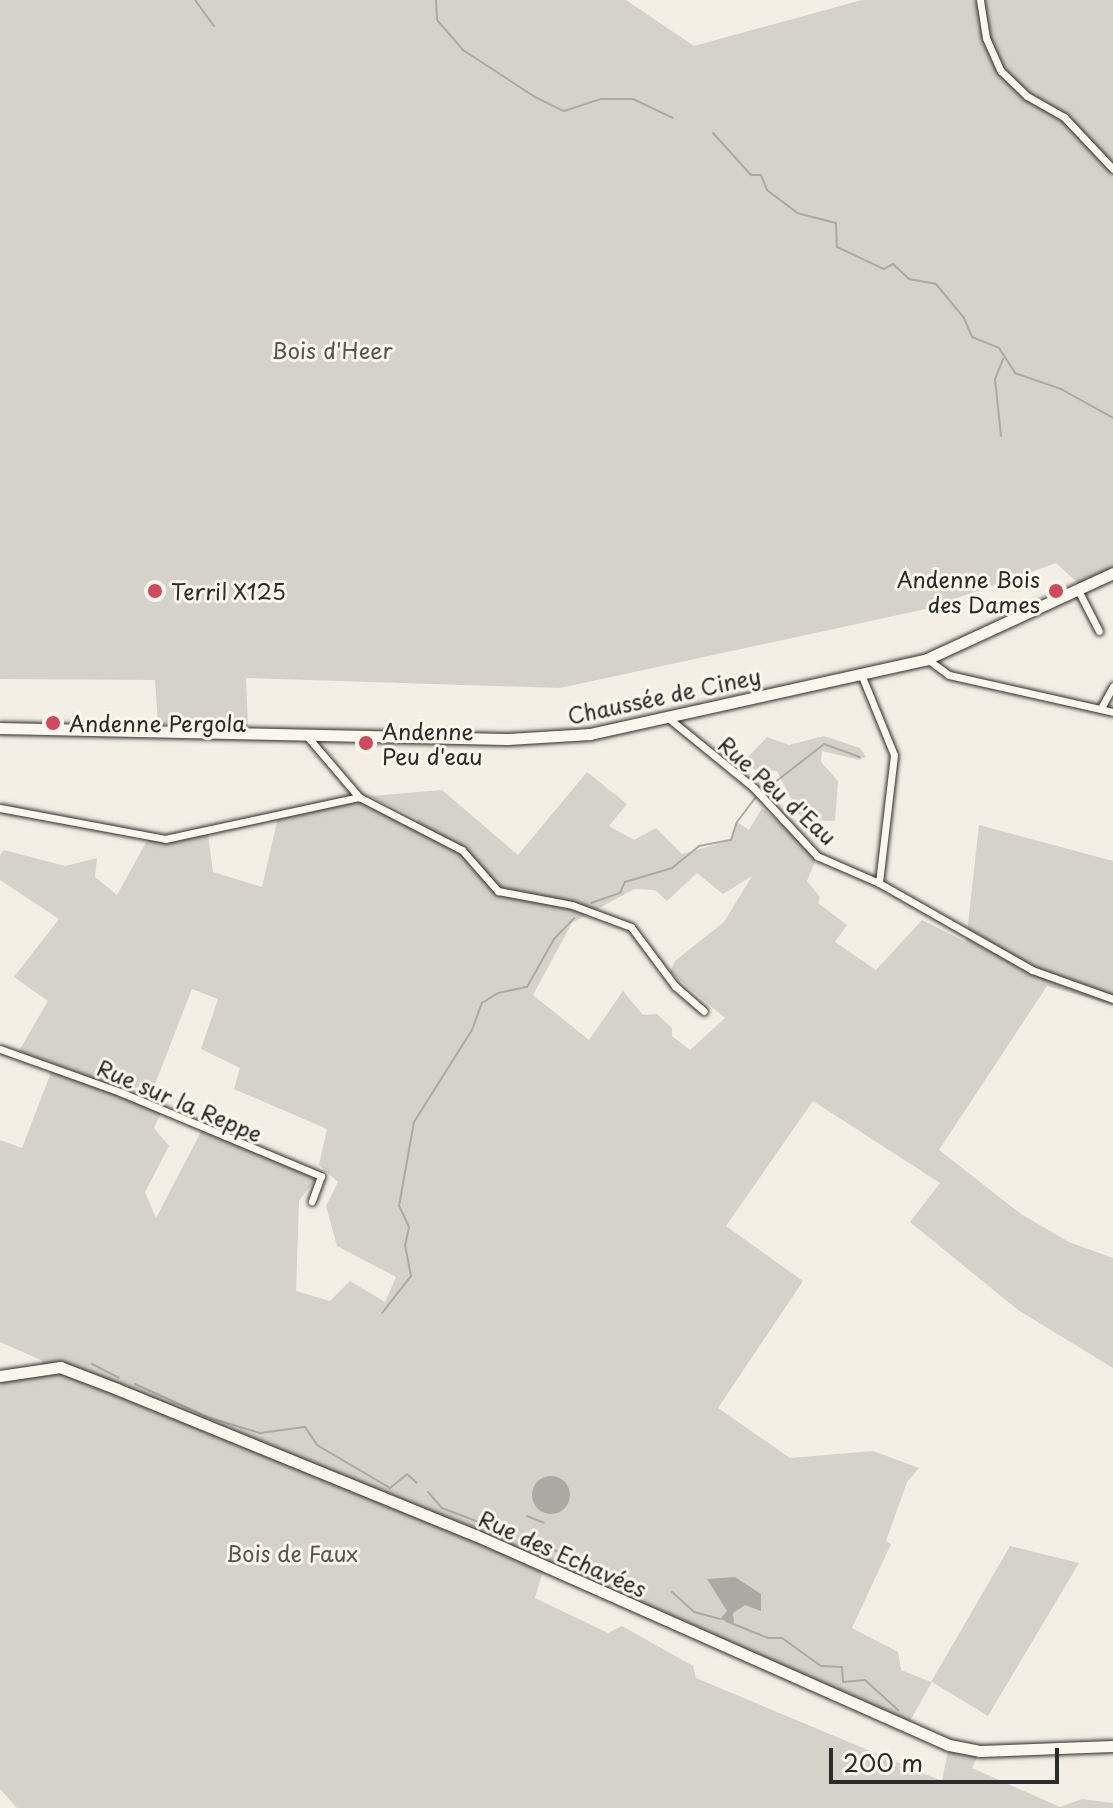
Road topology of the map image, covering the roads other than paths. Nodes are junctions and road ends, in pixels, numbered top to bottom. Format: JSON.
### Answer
{"nodes":[{"id":1,"x":980,"y":0,"type":"edge"},
{"id":2,"x":1113,"y":169,"type":"edge"},
{"id":3,"x":1113,"y":573,"type":"edge"},
{"id":4,"x":1078,"y":590,"type":"junction"},
{"id":5,"x":1099,"y":631,"type":"dead end"},
{"id":6,"x":927,"y":659,"type":"junction"},
{"id":7,"x":861,"y":674,"type":"junction"},
{"id":8,"x":1113,"y":686,"type":"edge"},
{"id":9,"x":1101,"y":708,"type":"junction"},
{"id":10,"x":1113,"y":712,"type":"edge"},
{"id":11,"x":667,"y":717,"type":"junction"},
{"id":12,"x":0,"y":728,"type":"edge"},
{"id":13,"x":306,"y":735,"type":"junction"},
{"id":14,"x":359,"y":797,"type":"junction"},
{"id":15,"x":0,"y":808,"type":"edge"},
{"id":16,"x":879,"y":883,"type":"junction"},
{"id":17,"x":1113,"y":999,"type":"edge"},
{"id":18,"x":704,"y":1011,"type":"dead end"},
{"id":19,"x":0,"y":1049,"type":"edge"},
{"id":20,"x":312,"y":1201,"type":"dead end"},
{"id":21,"x":0,"y":1376,"type":"edge"},
{"id":22,"x":1113,"y":1746,"type":"edge"}],
"edges":[{"from":1,"to":2,"type":"street"},
{"from":3,"to":4,"type":"street","name":"Chaussée de Ciney"},
{"from":4,"to":5,"type":"street"},
{"from":4,"to":6,"type":"street","name":"Chaussée de Ciney"},
{"from":6,"to":7,"type":"street","name":"Chaussée de Ciney"},
{"from":6,"to":9,"type":"street"},
{"from":7,"to":11,"type":"street","name":"Chaussée de Ciney"},
{"from":7,"to":16,"type":"street"},
{"from":8,"to":9,"type":"street"},
{"from":9,"to":10,"type":"street"},
{"from":11,"to":13,"type":"street","name":"Chaussée de Ciney"},
{"from":11,"to":16,"type":"street","name":"Rue Peu d'Eau"},
{"from":12,"to":13,"type":"street","name":"Chaussée de Ciney"},
{"from":13,"to":14,"type":"street"},
{"from":14,"to":15,"type":"street"},
{"from":14,"to":18,"type":"street"},
{"from":16,"to":17,"type":"street","name":"Rue Peu d'Eau"},
{"from":19,"to":20,"type":"street","name":"Rue sur la Reppe"},
{"from":21,"to":22,"type":"street","name":"Rue des Echavées"}]}
